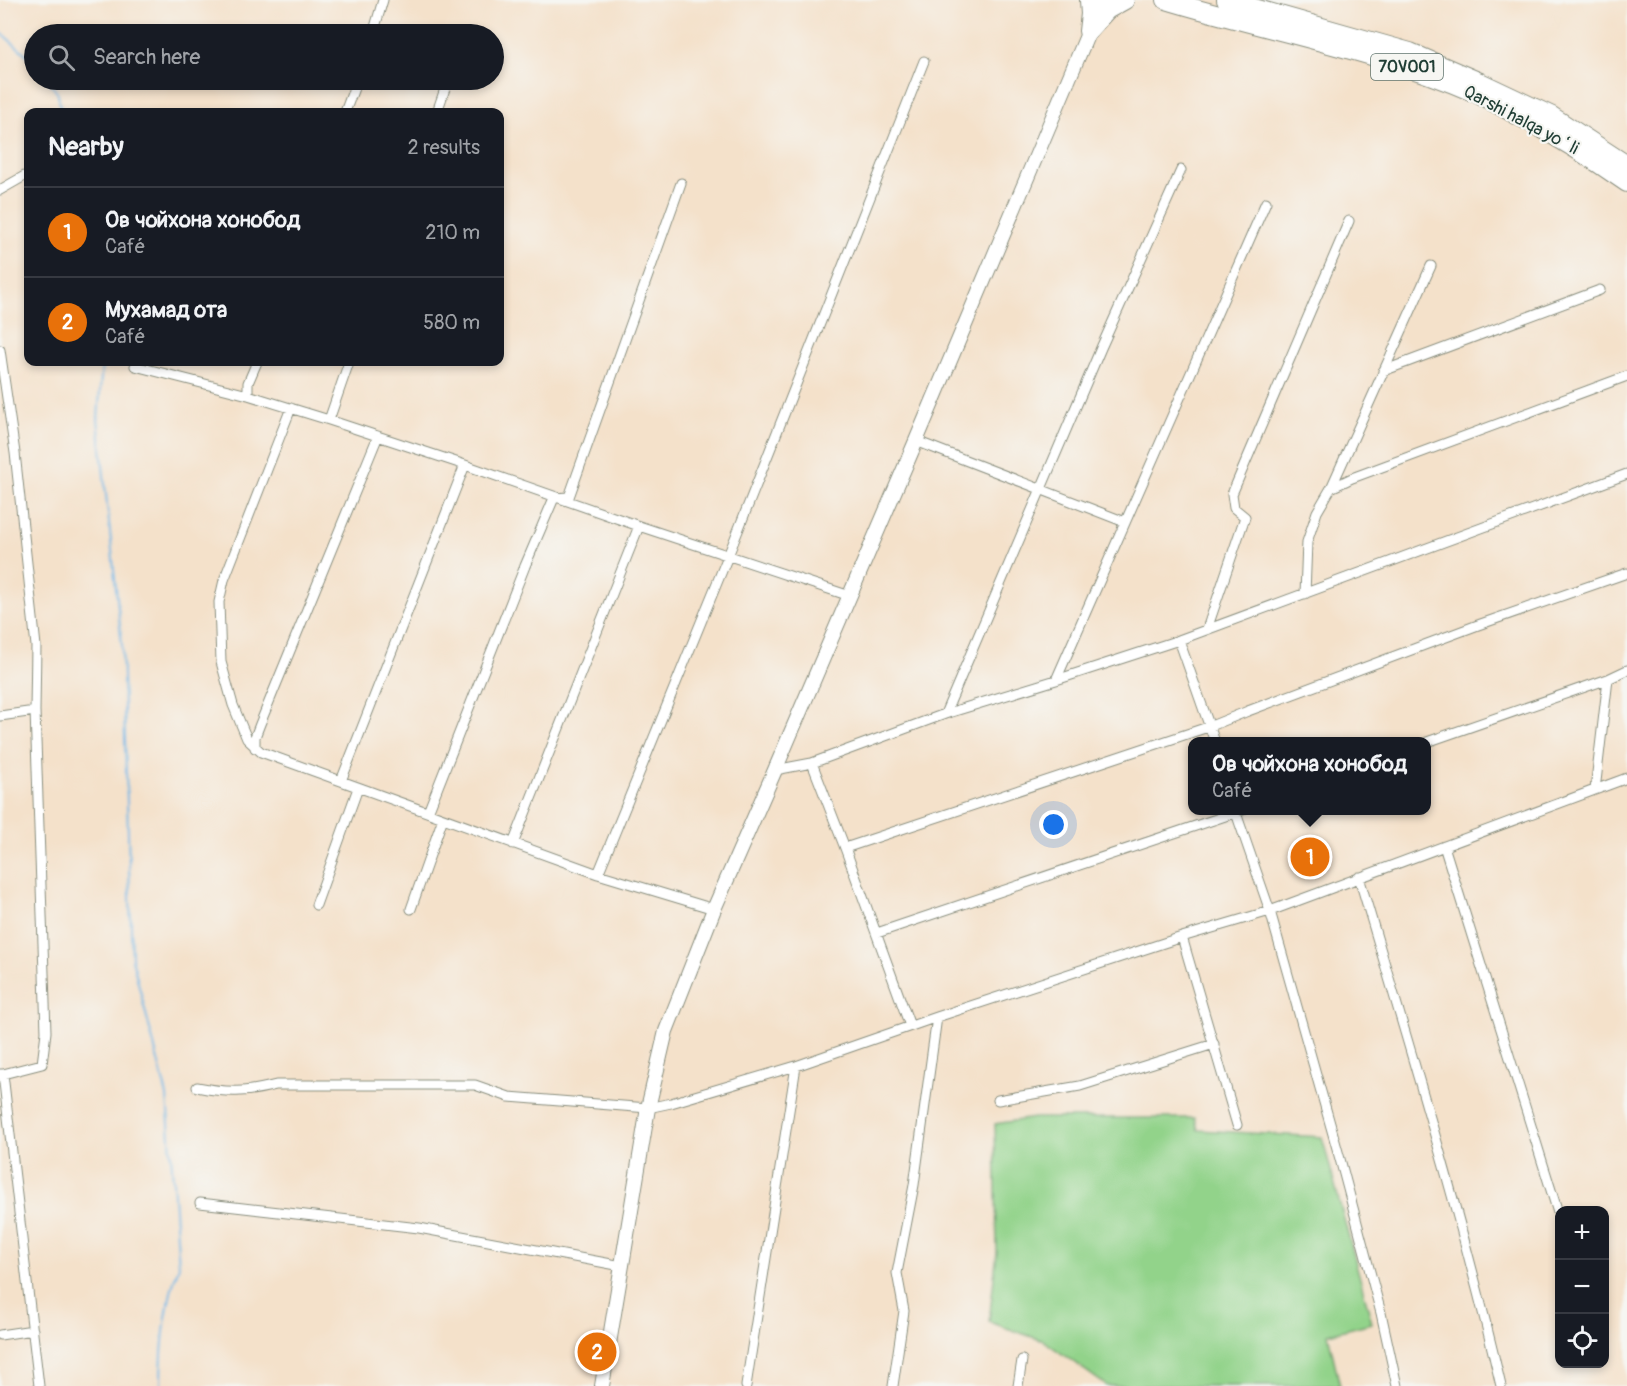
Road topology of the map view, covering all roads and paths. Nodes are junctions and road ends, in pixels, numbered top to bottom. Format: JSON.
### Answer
{"nodes":[{"id":1,"x":383,"y":0,"type":"edge"},
{"id":2,"x":1089,"y":0,"type":"edge"},
{"id":3,"x":1101,"y":0,"type":"edge"},
{"id":4,"x":1125,"y":0,"type":"edge"},
{"id":5,"x":1226,"y":0,"type":"edge"},
{"id":6,"x":1165,"y":1,"type":"edge"},
{"id":7,"x":376,"y":24,"type":"edge"},
{"id":8,"x":1088,"y":32,"type":"junction"},
{"id":9,"x":924,"y":61,"type":"dead end"},
{"id":10,"x":353,"y":90,"type":"edge"},
{"id":11,"x":445,"y":90,"type":"edge"},
{"id":12,"x":346,"y":108,"type":"edge"},
{"id":13,"x":438,"y":108,"type":"edge"},
{"id":14,"x":1627,"y":165,"type":"edge"},
{"id":15,"x":1180,"y":170,"type":"dead end"},
{"id":16,"x":24,"y":176,"type":"edge"},
{"id":17,"x":681,"y":183,"type":"dead end"},
{"id":18,"x":1627,"y":183,"type":"edge"},
{"id":19,"x":0,"y":190,"type":"edge"},
{"id":20,"x":1266,"y":202,"type":"dead end"},
{"id":21,"x":1349,"y":220,"type":"dead end"},
{"id":22,"x":1431,"y":266,"type":"dead end"},
{"id":23,"x":1599,"y":290,"type":"dead end"},
{"id":24,"x":0,"y":350,"type":"edge"},
{"id":25,"x":135,"y":366,"type":"dead end"},
{"id":26,"x":255,"y":366,"type":"edge"},
{"id":27,"x":348,"y":366,"type":"edge"},
{"id":28,"x":1383,"y":370,"type":"junction"},
{"id":29,"x":1627,"y":376,"type":"edge"},
{"id":30,"x":248,"y":394,"type":"junction"},
{"id":31,"x":291,"y":408,"type":"junction"},
{"id":32,"x":329,"y":420,"type":"junction"},
{"id":33,"x":378,"y":436,"type":"junction"},
{"id":34,"x":916,"y":441,"type":"junction"},
{"id":35,"x":465,"y":465,"type":"junction"},
{"id":36,"x":1627,"y":474,"type":"edge"},
{"id":37,"x":1331,"y":488,"type":"junction"},
{"id":38,"x":1040,"y":489,"type":"junction"},
{"id":39,"x":554,"y":498,"type":"junction"},
{"id":40,"x":1125,"y":522,"type":"junction"},
{"id":41,"x":639,"y":526,"type":"junction"},
{"id":42,"x":728,"y":556,"type":"junction"},
{"id":43,"x":1627,"y":573,"type":"edge"},
{"id":44,"x":1305,"y":594,"type":"junction"},
{"id":45,"x":850,"y":596,"type":"junction"},
{"id":46,"x":1207,"y":629,"type":"junction"},
{"id":47,"x":1179,"y":640,"type":"junction"},
{"id":48,"x":1627,"y":670,"type":"edge"},
{"id":49,"x":1608,"y":678,"type":"junction"},
{"id":50,"x":1056,"y":680,"type":"junction"},
{"id":51,"x":35,"y":711,"type":"junction"},
{"id":52,"x":945,"y":714,"type":"junction"},
{"id":53,"x":0,"y":716,"type":"edge"},
{"id":54,"x":1211,"y":726,"type":"junction"},
{"id":55,"x":1214,"y":737,"type":"edge"},
{"id":56,"x":1431,"y":741,"type":"edge"},
{"id":57,"x":255,"y":748,"type":"junction"},
{"id":58,"x":812,"y":763,"type":"junction"},
{"id":59,"x":776,"y":770,"type":"junction"},
{"id":60,"x":1627,"y":778,"type":"edge"},
{"id":61,"x":340,"y":781,"type":"junction"},
{"id":62,"x":358,"y":788,"type":"junction"},
{"id":63,"x":1595,"y":790,"type":"junction"},
{"id":64,"x":428,"y":812,"type":"junction"},
{"id":65,"x":1226,"y":815,"type":"edge"},
{"id":66,"x":1239,"y":815,"type":"edge"},
{"id":67,"x":443,"y":818,"type":"junction"},
{"id":68,"x":513,"y":844,"type":"junction"},
{"id":69,"x":1444,"y":846,"type":"junction"},
{"id":70,"x":845,"y":848,"type":"junction"},
{"id":71,"x":598,"y":874,"type":"junction"},
{"id":72,"x":1359,"y":877,"type":"junction"},
{"id":73,"x":316,"y":905,"type":"dead end"},
{"id":74,"x":411,"y":909,"type":"dead end"},
{"id":75,"x":714,"y":909,"type":"junction"},
{"id":76,"x":1270,"y":911,"type":"junction"},
{"id":77,"x":877,"y":933,"type":"junction"},
{"id":78,"x":1182,"y":937,"type":"junction"},
{"id":79,"x":938,"y":1017,"type":"junction"},
{"id":80,"x":910,"y":1026,"type":"junction"},
{"id":81,"x":1214,"y":1044,"type":"junction"},
{"id":82,"x":796,"y":1066,"type":"junction"},
{"id":83,"x":1,"y":1074,"type":"edge"},
{"id":84,"x":196,"y":1087,"type":"dead end"},
{"id":85,"x":998,"y":1100,"type":"dead end"},
{"id":86,"x":648,"y":1108,"type":"junction"},
{"id":87,"x":1237,"y":1125,"type":"dead end"},
{"id":88,"x":200,"y":1203,"type":"dead end"},
{"id":89,"x":1556,"y":1206,"type":"edge"},
{"id":90,"x":622,"y":1266,"type":"junction"},
{"id":91,"x":33,"y":1330,"type":"junction"},
{"id":92,"x":0,"y":1335,"type":"edge"},
{"id":93,"x":1022,"y":1360,"type":"dead end"},
{"id":94,"x":39,"y":1386,"type":"edge"},
{"id":95,"x":602,"y":1386,"type":"edge"},
{"id":96,"x":746,"y":1386,"type":"edge"},
{"id":97,"x":893,"y":1386,"type":"edge"},
{"id":98,"x":1018,"y":1386,"type":"edge"},
{"id":99,"x":1397,"y":1386,"type":"edge"},
{"id":100,"x":1501,"y":1386,"type":"edge"}],
"edges":[{"from":1,"to":7,"type":"street"},
{"from":2,"to":8,"type":"highway"},
{"from":3,"to":8,"type":"main road"},
{"from":4,"to":8,"type":"highway"},
{"from":5,"to":14,"type":"highway","name":"Qarshi halqa yoʻli","number":"70V001"},
{"from":6,"to":18,"type":"highway","name":"Qarshi halqa yoʻli","number":"70V001"},
{"from":8,"to":34,"type":"main road"},
{"from":9,"to":42,"type":"street"},
{"from":10,"to":12,"type":"street"},
{"from":11,"to":13,"type":"street"},
{"from":15,"to":38,"type":"street"},
{"from":16,"to":19,"type":"street"},
{"from":17,"to":39,"type":"street"},
{"from":20,"to":40,"type":"street"},
{"from":21,"to":46,"type":"street"},
{"from":22,"to":28,"type":"street"},
{"from":23,"to":28,"type":"street"},
{"from":24,"to":51,"type":"street"},
{"from":25,"to":30,"type":"street"},
{"from":26,"to":30,"type":"street"},
{"from":27,"to":32,"type":"street"},
{"from":28,"to":37,"type":"street"},
{"from":29,"to":37,"type":"street"},
{"from":30,"to":31,"type":"street"},
{"from":31,"to":32,"type":"street"},
{"from":31,"to":57,"type":"street"},
{"from":32,"to":33,"type":"street"},
{"from":33,"to":35,"type":"street"},
{"from":33,"to":57,"type":"street"},
{"from":34,"to":38,"type":"street"},
{"from":34,"to":45,"type":"main road"},
{"from":35,"to":39,"type":"street"},
{"from":35,"to":61,"type":"street"},
{"from":36,"to":44,"type":"street"},
{"from":37,"to":44,"type":"street"},
{"from":38,"to":40,"type":"street"},
{"from":38,"to":52,"type":"street"},
{"from":39,"to":41,"type":"street"},
{"from":39,"to":64,"type":"street"},
{"from":40,"to":50,"type":"street"},
{"from":41,"to":42,"type":"street"},
{"from":41,"to":68,"type":"street"},
{"from":42,"to":45,"type":"street"},
{"from":42,"to":71,"type":"street"},
{"from":43,"to":54,"type":"street"},
{"from":44,"to":46,"type":"street"},
{"from":45,"to":59,"type":"main road"},
{"from":46,"to":47,"type":"street"},
{"from":47,"to":50,"type":"street"},
{"from":47,"to":54,"type":"street"},
{"from":48,"to":49,"type":"street"},
{"from":49,"to":56,"type":"street"},
{"from":49,"to":63,"type":"street"},
{"from":50,"to":52,"type":"street"},
{"from":51,"to":53,"type":"street"},
{"from":51,"to":83,"type":"street"},
{"from":52,"to":58,"type":"street"},
{"from":54,"to":55,"type":"street"},
{"from":54,"to":70,"type":"street"},
{"from":57,"to":61,"type":"street"},
{"from":58,"to":59,"type":"street"},
{"from":58,"to":70,"type":"street"},
{"from":59,"to":75,"type":"main road"},
{"from":60,"to":63,"type":"street"},
{"from":61,"to":62,"type":"street"},
{"from":62,"to":64,"type":"street"},
{"from":62,"to":73,"type":"street"},
{"from":63,"to":69,"type":"street"},
{"from":64,"to":67,"type":"street"},
{"from":65,"to":77,"type":"street"},
{"from":66,"to":76,"type":"street"},
{"from":67,"to":68,"type":"street"},
{"from":67,"to":74,"type":"street"},
{"from":68,"to":71,"type":"street"},
{"from":69,"to":72,"type":"street"},
{"from":69,"to":89,"type":"street"},
{"from":70,"to":77,"type":"street"},
{"from":71,"to":75,"type":"street"},
{"from":72,"to":76,"type":"street"},
{"from":72,"to":100,"type":"street"},
{"from":75,"to":86,"type":"main road"},
{"from":76,"to":78,"type":"street"},
{"from":76,"to":99,"type":"street"},
{"from":77,"to":80,"type":"street"},
{"from":78,"to":79,"type":"street"},
{"from":78,"to":81,"type":"street"},
{"from":79,"to":80,"type":"street"},
{"from":79,"to":97,"type":"street"},
{"from":80,"to":82,"type":"street"},
{"from":81,"to":85,"type":"street"},
{"from":81,"to":87,"type":"street"},
{"from":82,"to":86,"type":"street"},
{"from":82,"to":96,"type":"street"},
{"from":83,"to":91,"type":"street"},
{"from":84,"to":86,"type":"street"},
{"from":86,"to":90,"type":"main road"},
{"from":88,"to":90,"type":"street"},
{"from":90,"to":95,"type":"main road"},
{"from":91,"to":92,"type":"street"},
{"from":91,"to":94,"type":"street"},
{"from":93,"to":98,"type":"street"}]}
